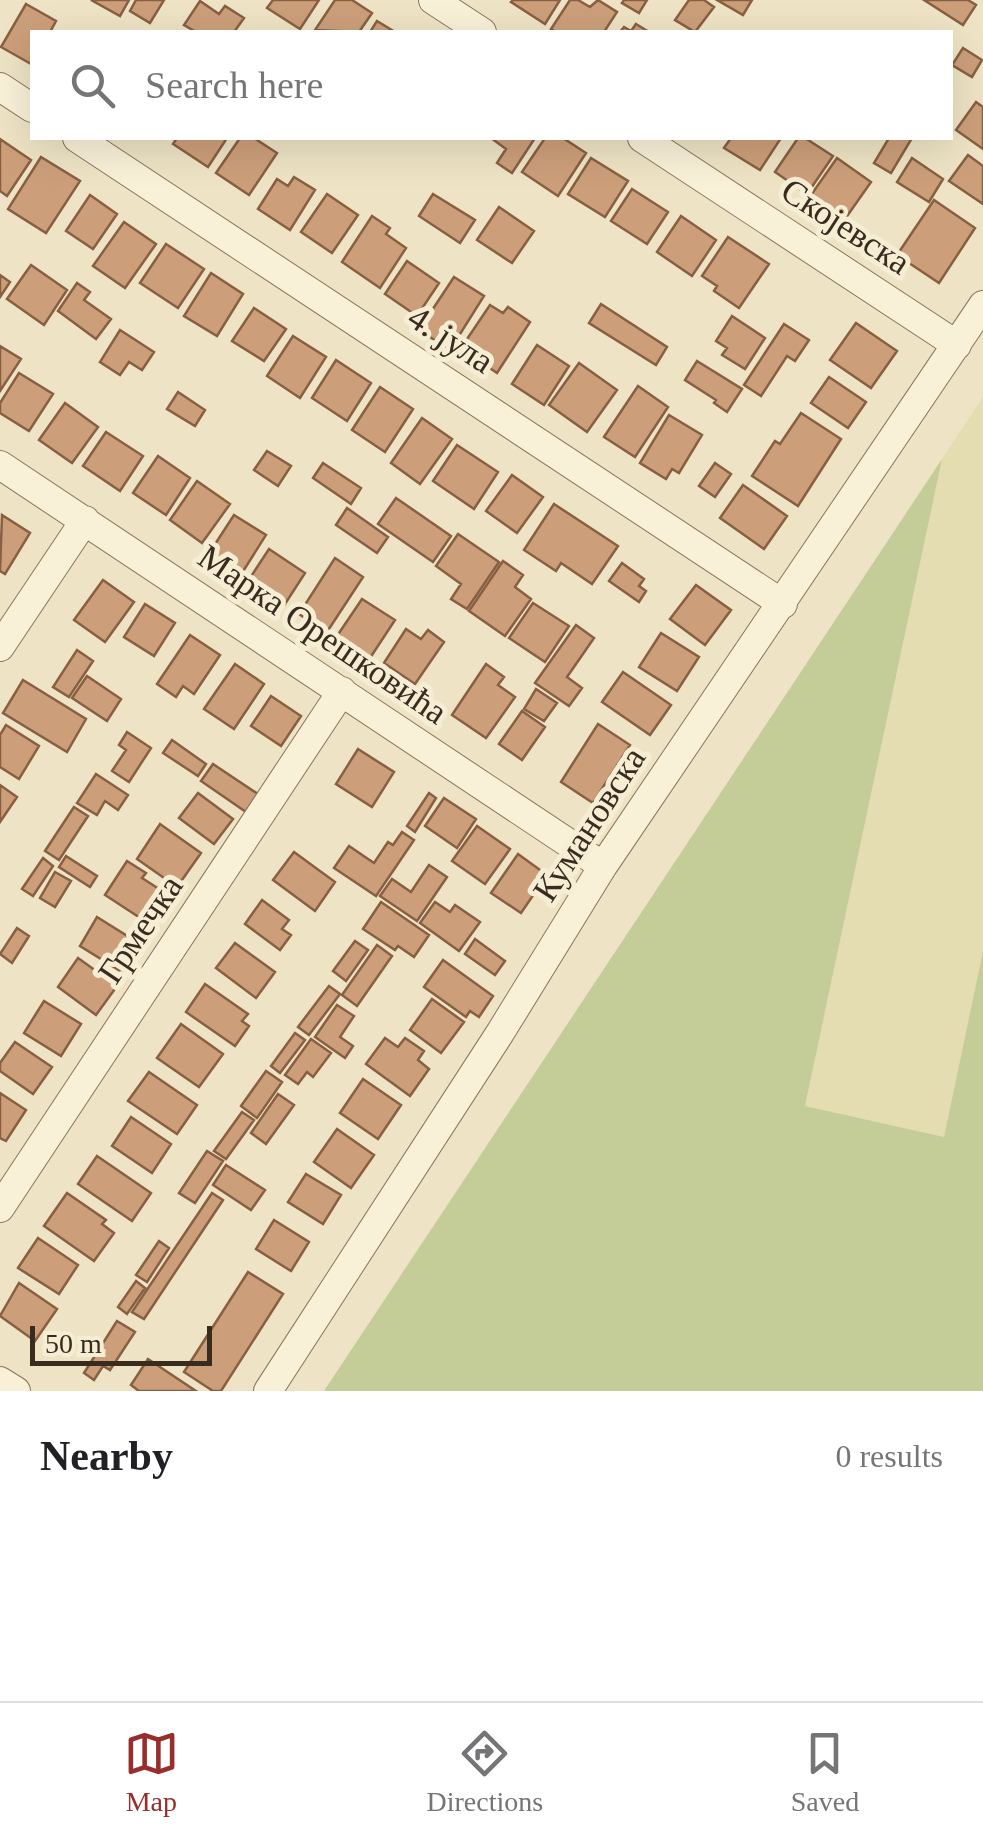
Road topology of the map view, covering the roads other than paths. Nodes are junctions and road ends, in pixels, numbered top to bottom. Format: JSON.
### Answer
{"nodes":[{"id":1,"x":433,"y":0,"type":"edge"},
{"id":2,"x":479,"y":30,"type":"edge"},
{"id":3,"x":0,"y":87,"type":"edge"},
{"id":4,"x":30,"y":107,"type":"edge"},
{"id":5,"x":80,"y":140,"type":"edge"},
{"id":6,"x":645,"y":140,"type":"edge"},
{"id":7,"x":983,"y":304,"type":"edge"},
{"id":8,"x":958,"y":344,"type":"junction"},
{"id":9,"x":0,"y":464,"type":"edge"},
{"id":10,"x":85,"y":520,"type":"junction"},
{"id":11,"x":783,"y":604,"type":"junction"},
{"id":12,"x":0,"y":647,"type":"edge"},
{"id":13,"x":342,"y":692,"type":"junction"},
{"id":14,"x":603,"y":866,"type":"junction"},
{"id":15,"x":0,"y":1208,"type":"edge"},
{"id":16,"x":0,"y":1381,"type":"edge"},
{"id":17,"x":16,"y":1391,"type":"edge"},
{"id":18,"x":268,"y":1391,"type":"edge"}],
"edges":[{"from":1,"to":2,"type":"street"},
{"from":3,"to":4,"type":"street"},
{"from":5,"to":11,"type":"street","name":"4. јула"},
{"from":6,"to":8,"type":"street","name":"Скојевска"},
{"from":7,"to":8,"type":"street","name":"Кумановска"},
{"from":8,"to":11,"type":"street","name":"Кумановска"},
{"from":9,"to":10,"type":"street","name":"Марка Орешковића"},
{"from":10,"to":12,"type":"street"},
{"from":10,"to":13,"type":"street","name":"Марка Орешковића"},
{"from":11,"to":14,"type":"street","name":"Кумановска"},
{"from":13,"to":14,"type":"street","name":"Марка Орешковића"},
{"from":13,"to":15,"type":"street","name":"Грмечка"},
{"from":14,"to":18,"type":"street","name":"Кумановска"},
{"from":16,"to":17,"type":"street"}]}
